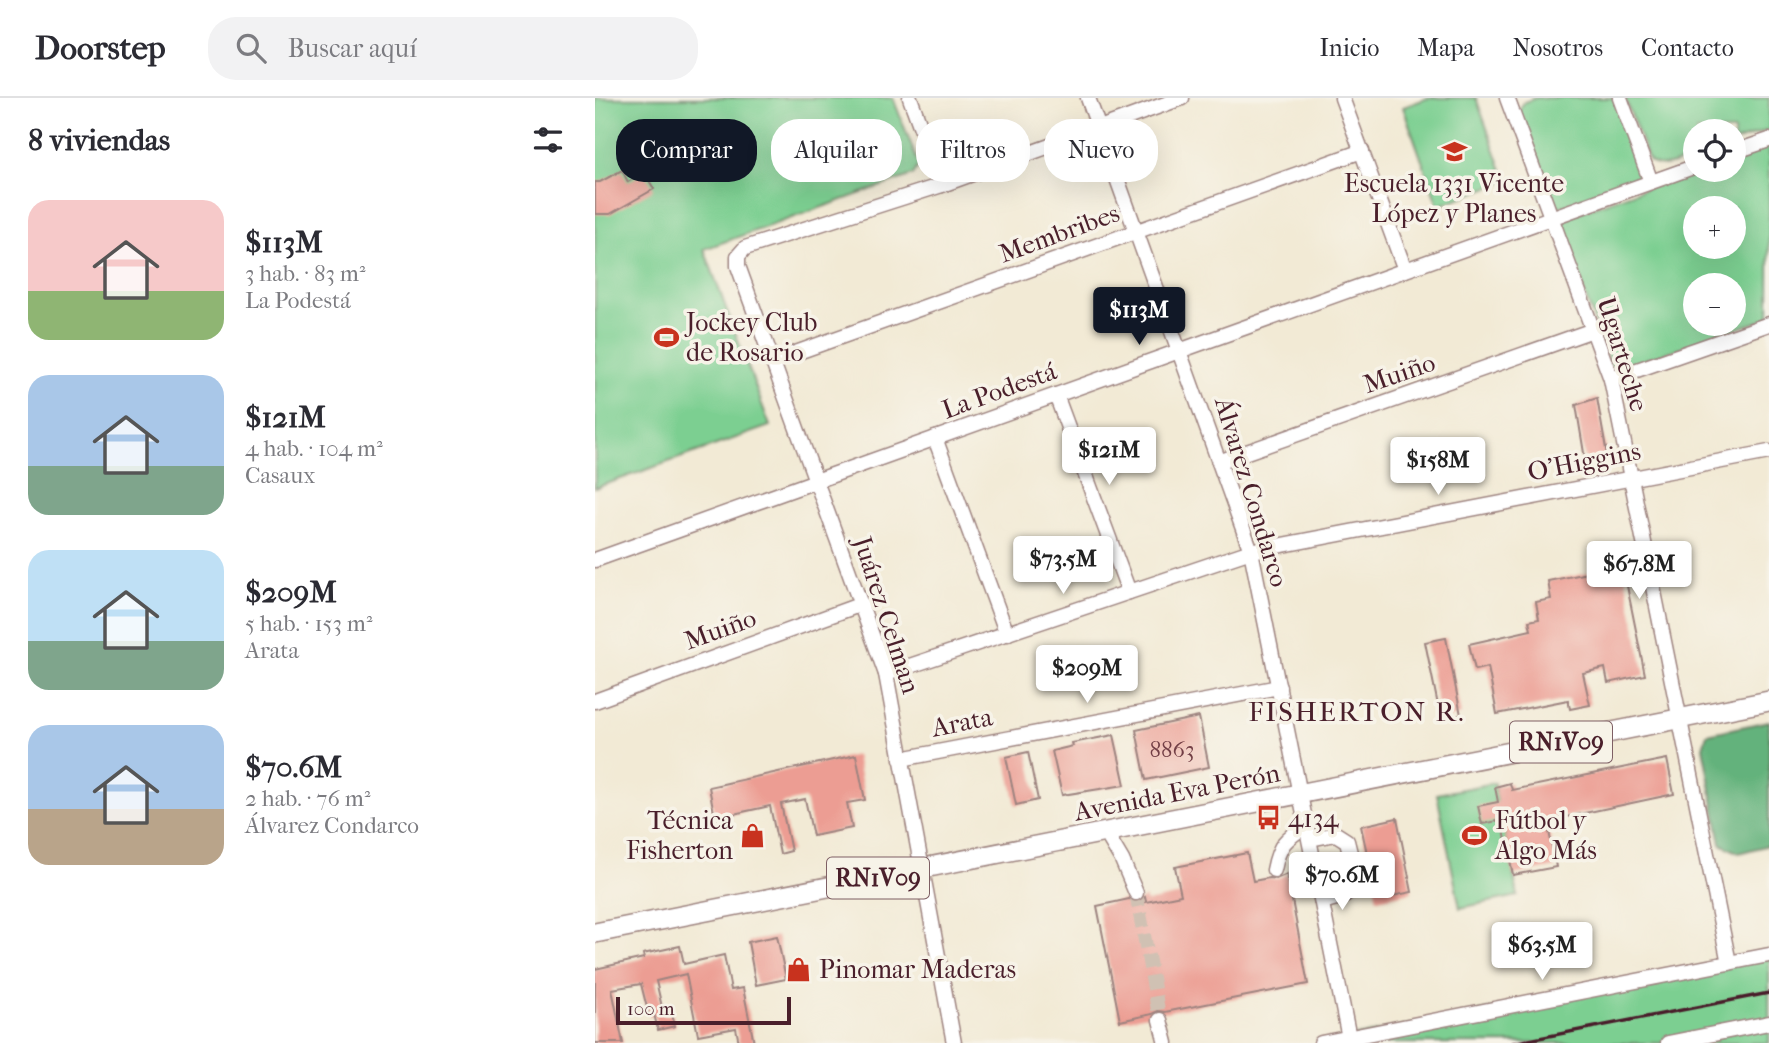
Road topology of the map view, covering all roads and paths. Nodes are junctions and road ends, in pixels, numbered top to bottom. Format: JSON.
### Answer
{"nodes":[{"id":1,"x":910,"y":98,"type":"edge"},
{"id":2,"x":1088,"y":98,"type":"edge"},
{"id":3,"x":1182,"y":98,"type":"edge"},
{"id":4,"x":1342,"y":98,"type":"edge"},
{"id":5,"x":1524,"y":98,"type":"edge"},
{"id":6,"x":1620,"y":98,"type":"edge"},
{"id":7,"x":1508,"y":101,"type":"edge"},
{"id":8,"x":1096,"y":119,"type":"edge"},
{"id":9,"x":1124,"y":119,"type":"edge"},
{"id":10,"x":1769,"y":140,"type":"edge"},
{"id":11,"x":1044,"y":148,"type":"edge"},
{"id":12,"x":1746,"y":148,"type":"edge"},
{"id":13,"x":1361,"y":151,"type":"junction"},
{"id":14,"x":1683,"y":171,"type":"edge"},
{"id":15,"x":1119,"y":182,"type":"edge"},
{"id":16,"x":1651,"y":182,"type":"junction"},
{"id":17,"x":942,"y":185,"type":"junction"},
{"id":18,"x":1551,"y":218,"type":"junction"},
{"id":19,"x":1137,"y":231,"type":"junction"},
{"id":20,"x":1405,"y":270,"type":"junction"},
{"id":21,"x":1769,"y":324,"type":"edge"},
{"id":22,"x":1593,"y":330,"type":"junction"},
{"id":23,"x":1180,"y":351,"type":"junction"},
{"id":24,"x":773,"y":361,"type":"junction"},
{"id":25,"x":1611,"y":379,"type":"junction"},
{"id":26,"x":1056,"y":395,"type":"junction"},
{"id":27,"x":935,"y":438,"type":"junction"},
{"id":28,"x":1769,"y":452,"type":"edge"},
{"id":29,"x":1221,"y":461,"type":"junction"},
{"id":30,"x":1631,"y":477,"type":"junction"},
{"id":31,"x":815,"y":481,"type":"junction"},
{"id":32,"x":1251,"y":551,"type":"junction"},
{"id":33,"x":595,"y":560,"type":"edge"},
{"id":34,"x":1129,"y":592,"type":"junction"},
{"id":35,"x":862,"y":604,"type":"junction"},
{"id":36,"x":1007,"y":634,"type":"junction"},
{"id":37,"x":886,"y":674,"type":"junction"},
{"id":38,"x":1279,"y":687,"type":"junction"},
{"id":39,"x":595,"y":701,"type":"edge"},
{"id":40,"x":1769,"y":701,"type":"edge"},
{"id":41,"x":1681,"y":718,"type":"junction"},
{"id":42,"x":901,"y":759,"type":"junction"},
{"id":43,"x":1301,"y":794,"type":"junction"},
{"id":44,"x":1308,"y":832,"type":"junction"},
{"id":45,"x":1106,"y":833,"type":"junction"},
{"id":46,"x":921,"y":870,"type":"junction"},
{"id":47,"x":1274,"y":870,"type":"dead end"},
{"id":48,"x":1136,"y":893,"type":"tunnel mouth"},
{"id":49,"x":1322,"y":902,"type":"junction"},
{"id":50,"x":595,"y":933,"type":"edge"},
{"id":51,"x":1769,"y":955,"type":"edge"},
{"id":52,"x":1729,"y":963,"type":"junction"},
{"id":53,"x":1160,"y":1020,"type":"tunnel mouth"},
{"id":54,"x":1769,"y":1023,"type":"edge"},
{"id":55,"x":1349,"y":1038,"type":"junction"},
{"id":56,"x":954,"y":1043,"type":"edge"},
{"id":57,"x":1166,"y":1043,"type":"edge"},
{"id":58,"x":1321,"y":1043,"type":"edge"},
{"id":59,"x":1668,"y":1043,"type":"edge"}],
"edges":[{"from":1,"to":17,"type":"street"},
{"from":2,"to":8,"type":"street","name":"Álvarez Condarco"},
{"from":3,"to":9,"type":"street"},
{"from":4,"to":13,"type":"street"},
{"from":5,"to":7,"type":"street"},
{"from":6,"to":16,"type":"street"},
{"from":7,"to":18,"type":"street","name":"Ugarteche"},
{"from":10,"to":12,"type":"street"},
{"from":11,"to":17,"type":"street"},
{"from":13,"to":19,"type":"street","name":"Membribes"},
{"from":13,"to":20,"type":"street"},
{"from":14,"to":16,"type":"street","name":"La Podestá"},
{"from":15,"to":19,"type":"street","name":"Álvarez Condarco"},
{"from":16,"to":18,"type":"street","name":"La Podestá"},
{"from":17,"to":24,"type":"street","name":"Juárez Celman"},
{"from":18,"to":20,"type":"street","name":"La Podestá"},
{"from":18,"to":22,"type":"street","name":"Ugarteche"},
{"from":19,"to":23,"type":"street","name":"Álvarez Condarco"},
{"from":19,"to":24,"type":"street","name":"Membribes"},
{"from":20,"to":23,"type":"street","name":"La Podestá"},
{"from":21,"to":25,"type":"street"},
{"from":22,"to":25,"type":"street","name":"Ugarteche"},
{"from":22,"to":29,"type":"street","name":"Muiño"},
{"from":23,"to":26,"type":"street","name":"La Podestá"},
{"from":23,"to":29,"type":"street","name":"Álvarez Condarco"},
{"from":24,"to":31,"type":"street","name":"Juárez Celman"},
{"from":25,"to":30,"type":"street","name":"Ugarteche"},
{"from":26,"to":27,"type":"street","name":"La Podestá"},
{"from":26,"to":34,"type":"street"},
{"from":27,"to":31,"type":"street","name":"La Podestá"},
{"from":27,"to":36,"type":"street"},
{"from":28,"to":30,"type":"street","name":"O'Higgins"},
{"from":29,"to":32,"type":"street","name":"Álvarez Condarco"},
{"from":30,"to":32,"type":"street","name":"O'Higgins"},
{"from":30,"to":41,"type":"street","name":"Ugarteche"},
{"from":31,"to":33,"type":"street","name":"La Podestá"},
{"from":31,"to":35,"type":"street","name":"Juárez Celman"},
{"from":32,"to":34,"type":"street","name":"O'Higgins"},
{"from":32,"to":38,"type":"street","name":"Álvarez Condarco"},
{"from":34,"to":36,"type":"street","name":"O'Higgins"},
{"from":35,"to":37,"type":"street","name":"Juárez Celman"},
{"from":35,"to":39,"type":"street","name":"Muiño"},
{"from":36,"to":37,"type":"street","name":"O'Higgins"},
{"from":37,"to":42,"type":"street","name":"Juárez Celman"},
{"from":38,"to":42,"type":"street","name":"Arata"},
{"from":38,"to":43,"type":"street","name":"Álvarez Condarco"},
{"from":40,"to":41,"type":"main road","name":"Avenida Eva Perón","number":"RN1V09"},
{"from":41,"to":43,"type":"main road","name":"Avenida Eva Perón","number":"RN1V09"},
{"from":41,"to":52,"type":"street","name":"Ugarteche"},
{"from":42,"to":46,"type":"street","name":"Juárez Celman"},
{"from":43,"to":44,"type":"street","name":"Álvarez Condarco"},
{"from":43,"to":45,"type":"main road","name":"Avenida Eva Perón","number":"RN1V09"},
{"from":44,"to":47,"type":"street"},
{"from":44,"to":49,"type":"street","name":"Álvarez Condarco"},
{"from":44,"to":49,"type":"street"},
{"from":45,"to":46,"type":"main road","name":"Avenida Eva Perón","number":"RN1V09"},
{"from":45,"to":48,"type":"street"},
{"from":46,"to":50,"type":"main road","name":"Avenida Eva Perón","number":"RN1V09"},
{"from":46,"to":56,"type":"street","name":"Juárez Celman"},
{"from":49,"to":55,"type":"street","name":"Álvarez Condarco"},
{"from":51,"to":52,"type":"street"},
{"from":52,"to":55,"type":"street"},
{"from":53,"to":57,"type":"street"},
{"from":54,"to":59,"type":"street"},
{"from":55,"to":58,"type":"street"}]}
